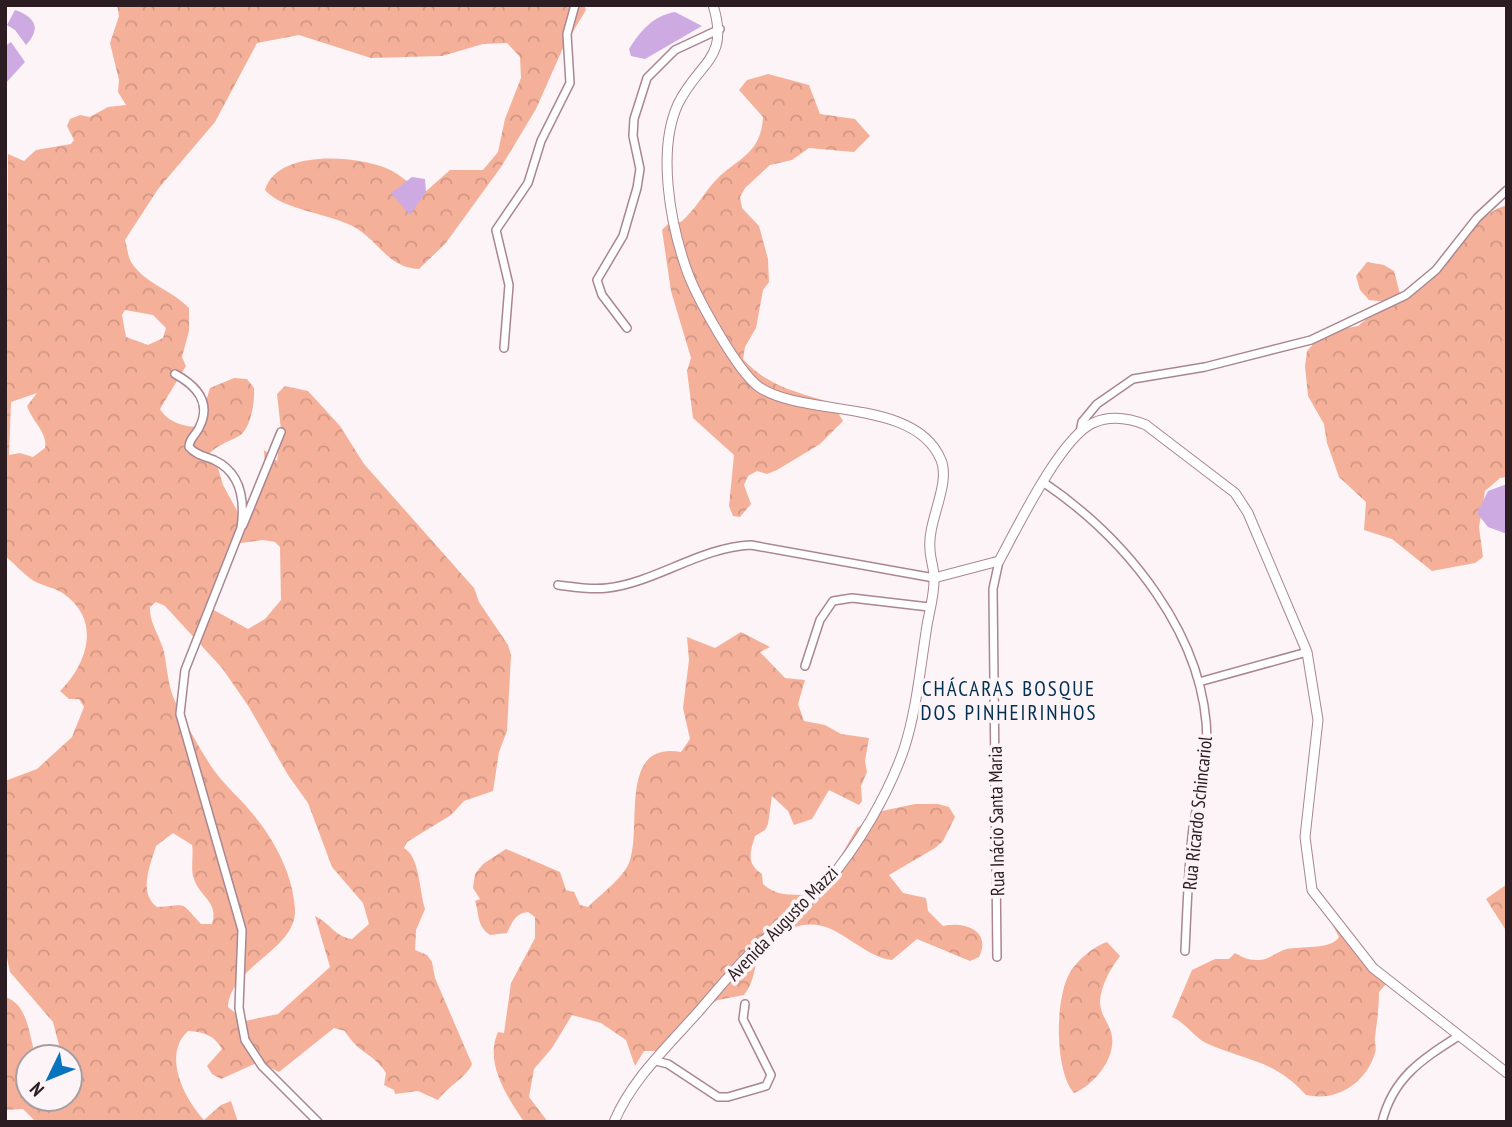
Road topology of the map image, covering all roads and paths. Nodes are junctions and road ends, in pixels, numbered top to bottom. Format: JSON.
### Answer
{"nodes":[{"id":1,"x":575,"y":5,"type":"edge"},
{"id":2,"x":713,"y":5,"type":"edge"},
{"id":3,"x":720,"y":29,"type":"junction"},
{"id":4,"x":1507,"y":190,"type":"edge"},
{"id":5,"x":627,"y":328,"type":"dead end"},
{"id":6,"x":504,"y":348,"type":"dead end"},
{"id":7,"x":175,"y":374,"type":"dead end"},
{"id":8,"x":281,"y":432,"type":"dead end"},
{"id":9,"x":1080,"y":432,"type":"junction"},
{"id":10,"x":1043,"y":482,"type":"junction"},
{"id":11,"x":241,"y":528,"type":"junction"},
{"id":12,"x":999,"y":561,"type":"junction"},
{"id":13,"x":934,"y":578,"type":"junction"},
{"id":14,"x":558,"y":585,"type":"dead end"},
{"id":15,"x":929,"y":607,"type":"junction"},
{"id":16,"x":1307,"y":652,"type":"junction"},
{"id":17,"x":805,"y":666,"type":"dead end"},
{"id":18,"x":1199,"y":682,"type":"junction"},
{"id":19,"x":1185,"y":951,"type":"dead end"},
{"id":20,"x":997,"y":957,"type":"dead end"},
{"id":21,"x":745,"y":1004,"type":"dead end"},
{"id":22,"x":1457,"y":1037,"type":"junction"},
{"id":23,"x":656,"y":1060,"type":"junction"},
{"id":24,"x":1507,"y":1073,"type":"edge"},
{"id":25,"x":625,"y":1100,"type":"junction"},
{"id":26,"x":318,"y":1122,"type":"edge"},
{"id":27,"x":614,"y":1122,"type":"edge"},
{"id":28,"x":621,"y":1122,"type":"edge"},
{"id":29,"x":1382,"y":1122,"type":"edge"}],
"edges":[{"from":1,"to":6,"type":"street"},
{"from":2,"to":3,"type":"street"},
{"from":3,"to":5,"type":"street"},
{"from":3,"to":13,"type":"street","name":"Avenida Augusto Mazzi"},
{"from":4,"to":9,"type":"street"},
{"from":7,"to":11,"type":"street"},
{"from":8,"to":11,"type":"street"},
{"from":9,"to":10,"type":"street"},
{"from":9,"to":16,"type":"street"},
{"from":10,"to":12,"type":"street"},
{"from":10,"to":18,"type":"street","name":"Rua Ricardo Schincariol"},
{"from":11,"to":26,"type":"street"},
{"from":12,"to":13,"type":"street"},
{"from":12,"to":20,"type":"street","name":"Rua Inácio Santa Maria"},
{"from":13,"to":14,"type":"street"},
{"from":13,"to":15,"type":"street","name":"Avenida Augusto Mazzi"},
{"from":15,"to":17,"type":"street"},
{"from":15,"to":23,"type":"street","name":"Avenida Augusto Mazzi"},
{"from":16,"to":18,"type":"street"},
{"from":16,"to":22,"type":"street"},
{"from":18,"to":19,"type":"street","name":"Rua Ricardo Schincariol"},
{"from":21,"to":23,"type":"street"},
{"from":22,"to":24,"type":"street"},
{"from":22,"to":29,"type":"street"},
{"from":23,"to":25,"type":"street","name":"Avenida Augusto Mazzi"},
{"from":25,"to":27,"type":"street","name":"Avenida Augusto Mazzi"},
{"from":25,"to":28,"type":"street"}]}
